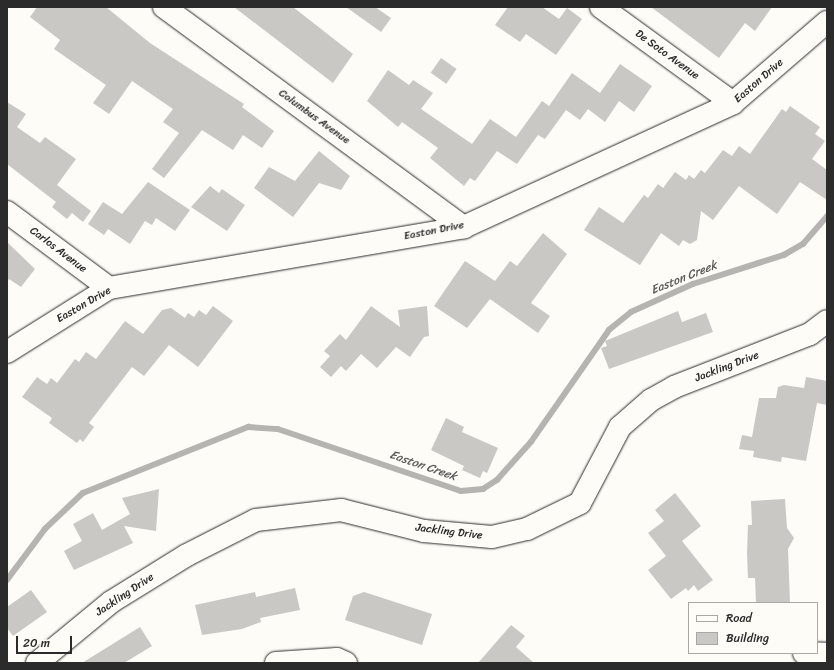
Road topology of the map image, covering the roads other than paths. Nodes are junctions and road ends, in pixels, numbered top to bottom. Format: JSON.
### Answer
{"nodes":[{"id":1,"x":164,"y":7,"type":"edge"},
{"id":2,"x":601,"y":7,"type":"edge"},
{"id":3,"x":827,"y":22,"type":"edge"},
{"id":4,"x":733,"y":103,"type":"junction"},
{"id":5,"x":7,"y":212,"type":"edge"},
{"id":6,"x":464,"y":227,"type":"junction"},
{"id":7,"x":109,"y":288,"type":"junction"},
{"id":8,"x":827,"y":321,"type":"edge"},
{"id":9,"x":7,"y":352,"type":"edge"},
{"id":10,"x":37,"y":663,"type":"edge"},
{"id":11,"x":276,"y":663,"type":"edge"},
{"id":12,"x":346,"y":663,"type":"edge"}],
"edges":[{"from":1,"to":6,"type":"street","name":"Columbus Avenue"},
{"from":2,"to":4,"type":"street","name":"De Soto Avenue"},
{"from":3,"to":4,"type":"street","name":"Easton Drive"},
{"from":4,"to":6,"type":"street","name":"Easton Drive"},
{"from":5,"to":7,"type":"street","name":"Carlos Avenue"},
{"from":6,"to":7,"type":"street","name":"Easton Drive"},
{"from":7,"to":9,"type":"street","name":"Easton Drive"},
{"from":8,"to":10,"type":"street","name":"Jackling Drive"},
{"from":11,"to":12,"type":"street"}]}
